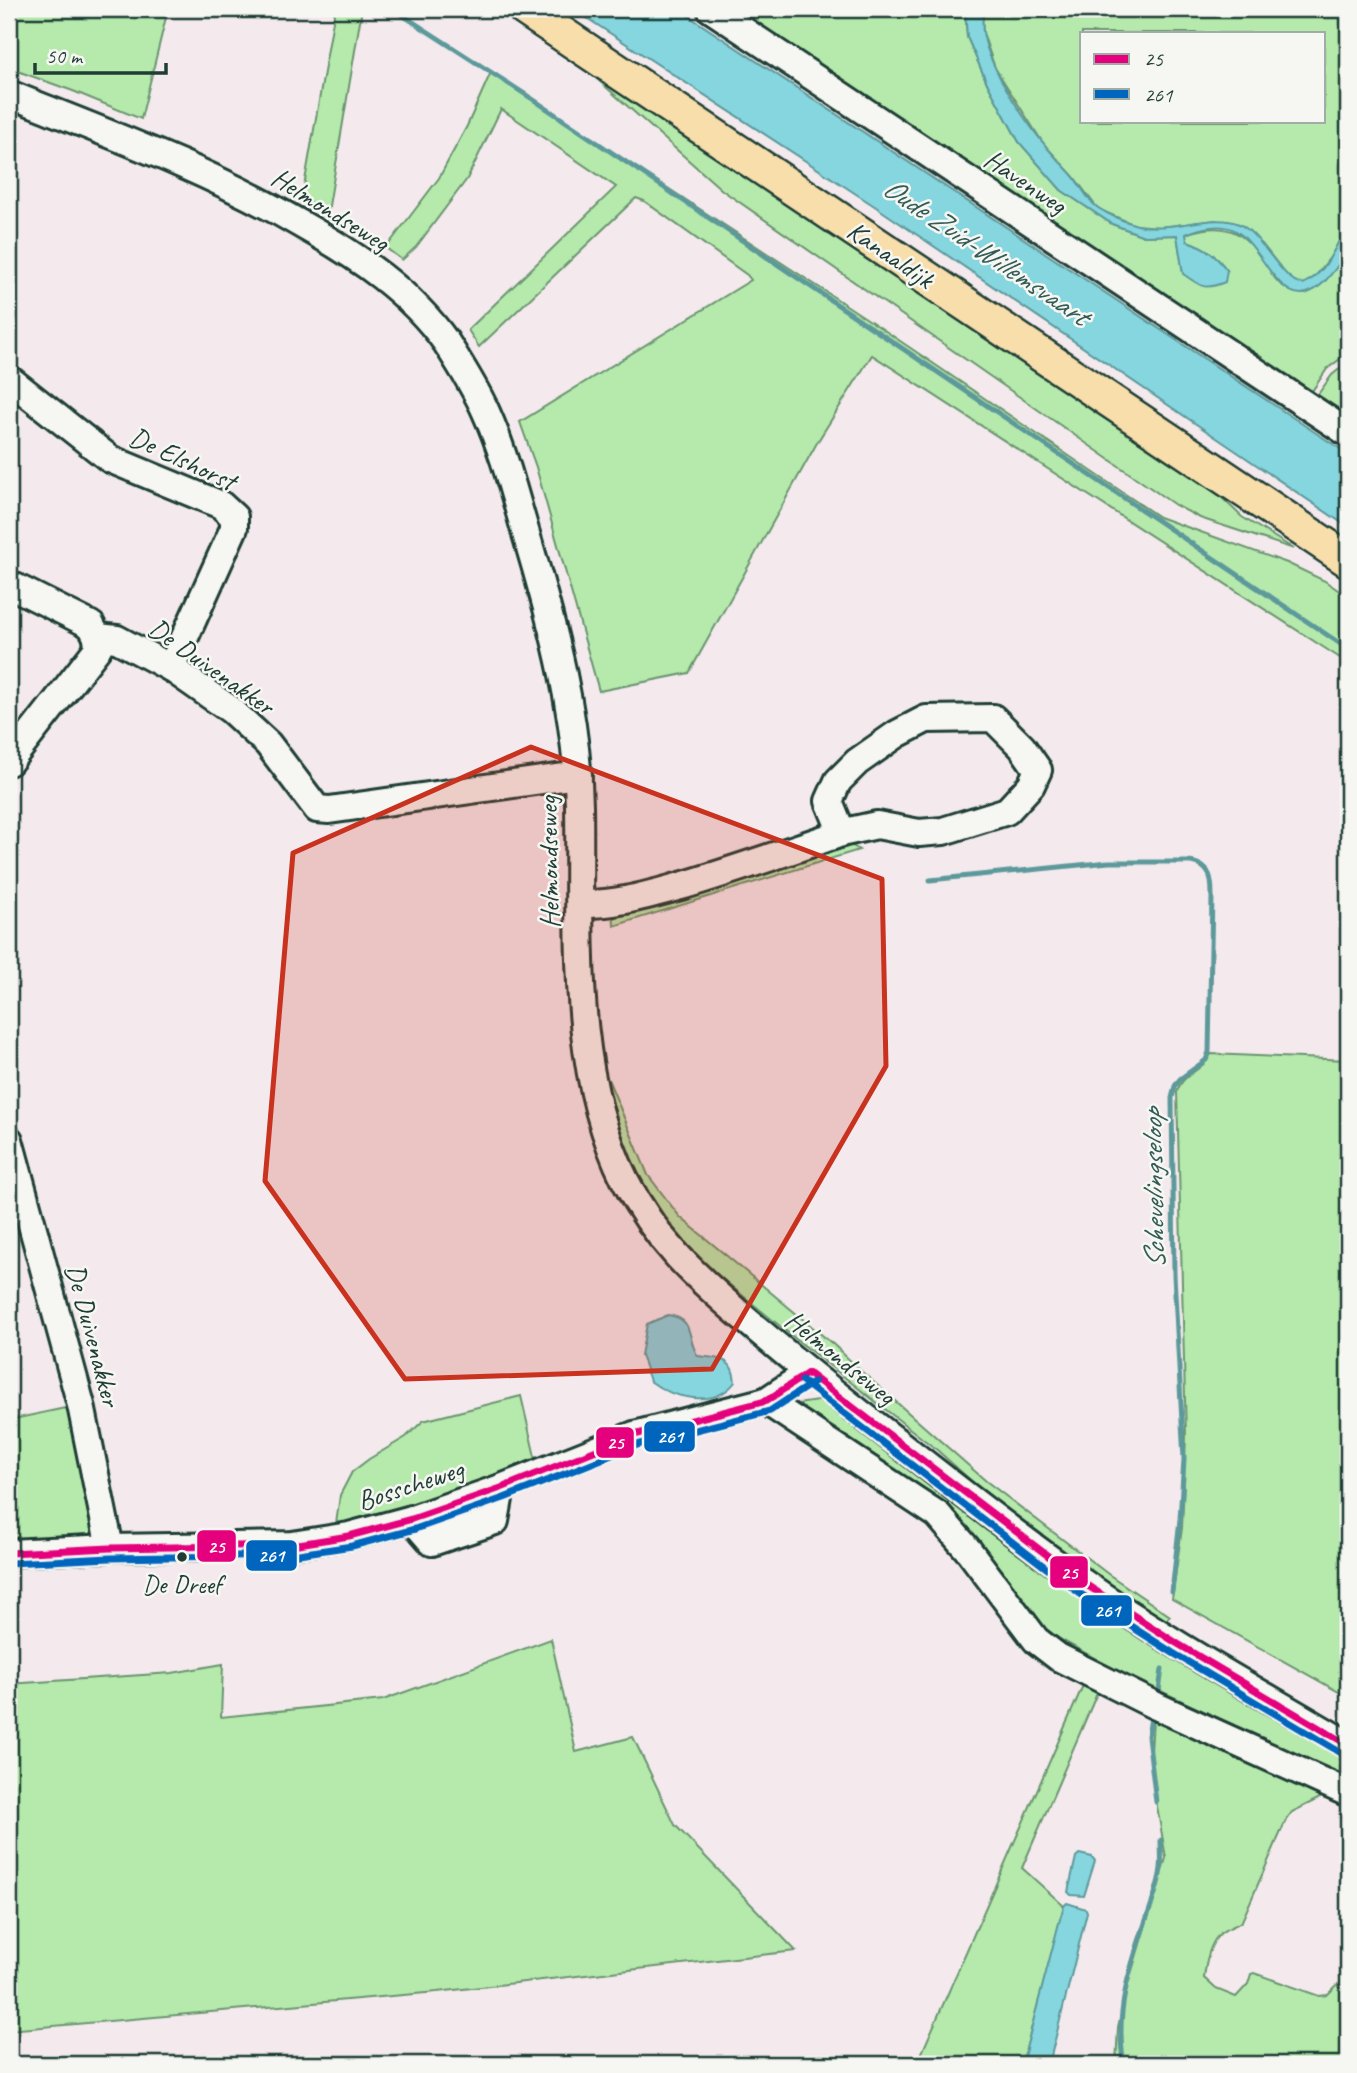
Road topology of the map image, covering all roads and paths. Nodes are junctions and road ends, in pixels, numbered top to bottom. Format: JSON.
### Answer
{"nodes":[{"id":1,"x":524,"y":9,"type":"edge"},
{"id":2,"x":711,"y":9,"type":"edge"},
{"id":3,"x":9,"y":94,"type":"edge"},
{"id":4,"x":9,"y":379,"type":"edge"},
{"id":5,"x":1348,"y":433,"type":"edge"},
{"id":6,"x":1348,"y":560,"type":"edge"},
{"id":7,"x":9,"y":584,"type":"edge"},
{"id":8,"x":97,"y":637,"type":"junction"},
{"id":9,"x":171,"y":668,"type":"junction"},
{"id":10,"x":9,"y":762,"type":"edge"},
{"id":11,"x":578,"y":775,"type":"junction"},
{"id":12,"x":842,"y":833,"type":"junction"},
{"id":13,"x":580,"y":905,"type":"junction"},
{"id":14,"x":9,"y":1140,"type":"edge"},
{"id":15,"x":808,"y":1373,"type":"junction"},
{"id":16,"x":766,"y":1401,"type":"junction"},
{"id":17,"x":110,"y":1548,"type":"junction"},
{"id":18,"x":9,"y":1553,"type":"edge"},
{"id":19,"x":1348,"y":1745,"type":"edge"},
{"id":20,"x":1348,"y":1793,"type":"edge"}],
"edges":[{"from":1,"to":6,"type":"main road","name":"Kanaaldijk"},
{"from":2,"to":5,"type":"street","name":"Havenweg"},
{"from":3,"to":11,"type":"street","name":"Helmondseweg"},
{"from":4,"to":9,"type":"street","name":"De Elshorst"},
{"from":7,"to":8,"type":"street"},
{"from":8,"to":9,"type":"street","name":"De Duivenakker"},
{"from":8,"to":10,"type":"street"},
{"from":9,"to":11,"type":"street","name":"De Duivenakker"},
{"from":11,"to":13,"type":"street","name":"Helmondseweg"},
{"from":12,"to":12,"type":"street"},
{"from":12,"to":13,"type":"street"},
{"from":13,"to":15,"type":"street","name":"Helmondseweg"},
{"from":14,"to":17,"type":"street","name":"De Duivenakker"},
{"from":15,"to":16,"type":"street","name":"Bosscheweg"},
{"from":15,"to":19,"type":"street","name":"Helmondseweg"},
{"from":16,"to":17,"type":"street","name":"Bosscheweg"},
{"from":16,"to":20,"type":"street"},
{"from":17,"to":18,"type":"street","name":"Bosscheweg"}]}
